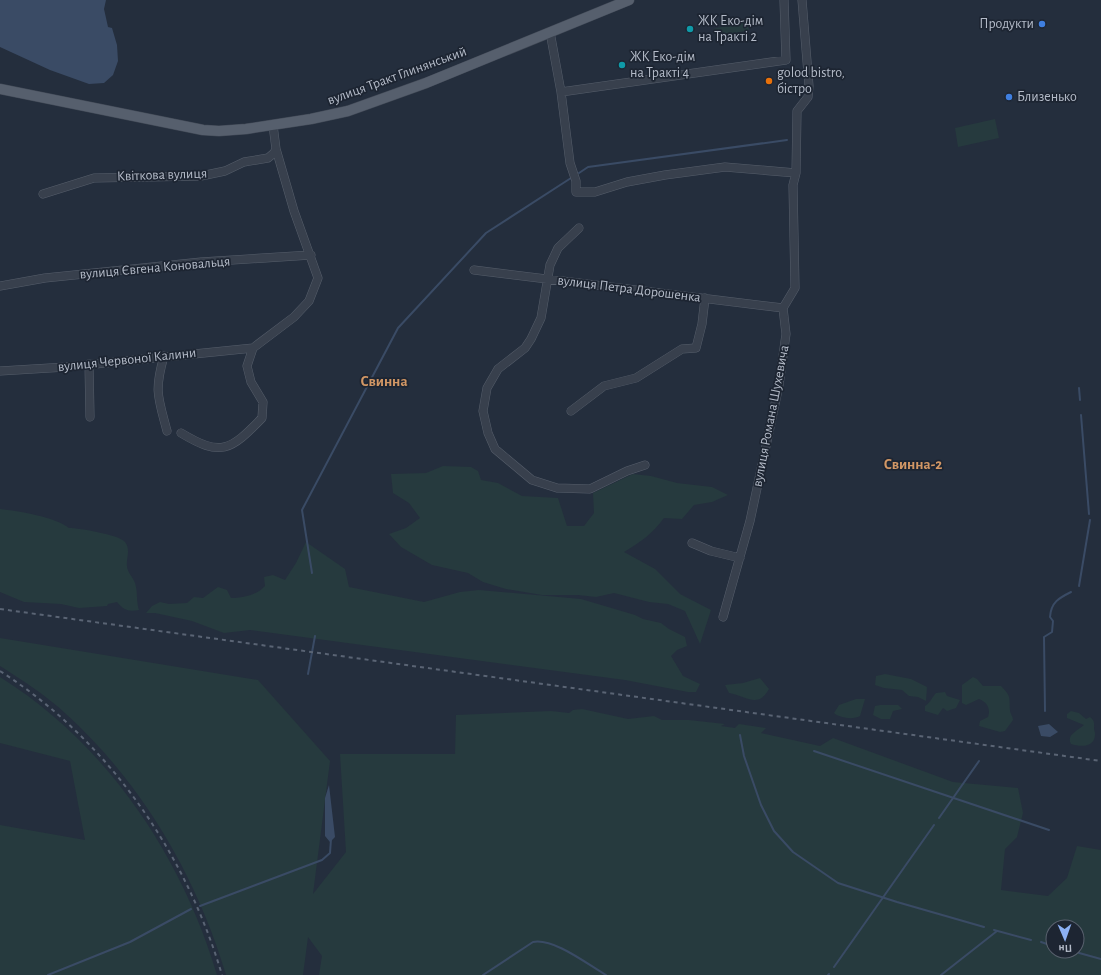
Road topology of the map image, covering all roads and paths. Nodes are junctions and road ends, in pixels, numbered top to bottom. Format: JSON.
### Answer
{"nodes":[{"id":1,"x":629,"y":0,"type":"edge"},
{"id":2,"x":784,"y":0,"type":"edge"},
{"id":3,"x":802,"y":0,"type":"edge"},
{"id":4,"x":550,"y":32,"type":"junction"},
{"id":5,"x":0,"y":89,"type":"edge"},
{"id":6,"x":562,"y":92,"type":"junction"},
{"id":7,"x":273,"y":125,"type":"junction"},
{"id":8,"x":276,"y":148,"type":"junction"},
{"id":9,"x":796,"y":173,"type":"junction"},
{"id":10,"x":43,"y":194,"type":"dead end"},
{"id":11,"x":579,"y":228,"type":"dead end"},
{"id":12,"x":311,"y":255,"type":"junction"},
{"id":13,"x":474,"y":270,"type":"dead end"},
{"id":14,"x":547,"y":279,"type":"junction"},
{"id":15,"x":0,"y":286,"type":"edge"},
{"id":16,"x":705,"y":298,"type":"junction"},
{"id":17,"x":783,"y":308,"type":"junction"},
{"id":18,"x":253,"y":348,"type":"junction"},
{"id":19,"x":164,"y":356,"type":"junction"},
{"id":20,"x":89,"y":364,"type":"junction"},
{"id":21,"x":0,"y":371,"type":"edge"},
{"id":22,"x":572,"y":411,"type":"dead end"},
{"id":23,"x":90,"y":417,"type":"dead end"},
{"id":24,"x":167,"y":431,"type":"dead end"},
{"id":25,"x":181,"y":433,"type":"dead end"},
{"id":26,"x":645,"y":465,"type":"dead end"},
{"id":27,"x":692,"y":543,"type":"dead end"},
{"id":28,"x":740,"y":558,"type":"junction"},
{"id":29,"x":723,"y":617,"type":"dead end"}],
"edges":[{"from":1,"to":4,"type":"main road","name":"вулиця Тракт Глинянський"},
{"from":2,"to":6,"type":"street"},
{"from":3,"to":9,"type":"street"},
{"from":4,"to":6,"type":"street"},
{"from":4,"to":7,"type":"main road","name":"вулиця Тракт Глинянський"},
{"from":5,"to":7,"type":"main road","name":"вулиця Тракт Глинянський"},
{"from":6,"to":9,"type":"street"},
{"from":7,"to":8,"type":"street"},
{"from":8,"to":10,"type":"street","name":"Квіткова вулиця"},
{"from":8,"to":12,"type":"street"},
{"from":9,"to":17,"type":"street"},
{"from":11,"to":14,"type":"street"},
{"from":12,"to":15,"type":"street","name":"вулиця Євгена Коновальця"},
{"from":12,"to":18,"type":"street"},
{"from":13,"to":14,"type":"street","name":"вулиця Петра Дорошенка"},
{"from":14,"to":16,"type":"street","name":"вулиця Петра Дорошенка"},
{"from":14,"to":26,"type":"street"},
{"from":16,"to":17,"type":"street","name":"вулиця Петра Дорошенка"},
{"from":16,"to":22,"type":"street"},
{"from":17,"to":28,"type":"street","name":"вулиця Романа Шухевича"},
{"from":18,"to":19,"type":"street","name":"вулиця Червоної Калини"},
{"from":18,"to":25,"type":"street"},
{"from":19,"to":20,"type":"street","name":"вулиця Червоної Калини"},
{"from":19,"to":24,"type":"street"},
{"from":20,"to":21,"type":"street","name":"вулиця Червоної Калини"},
{"from":20,"to":23,"type":"street"},
{"from":27,"to":28,"type":"street"},
{"from":28,"to":29,"type":"street","name":"вулиця Романа Шухевича"}]}
